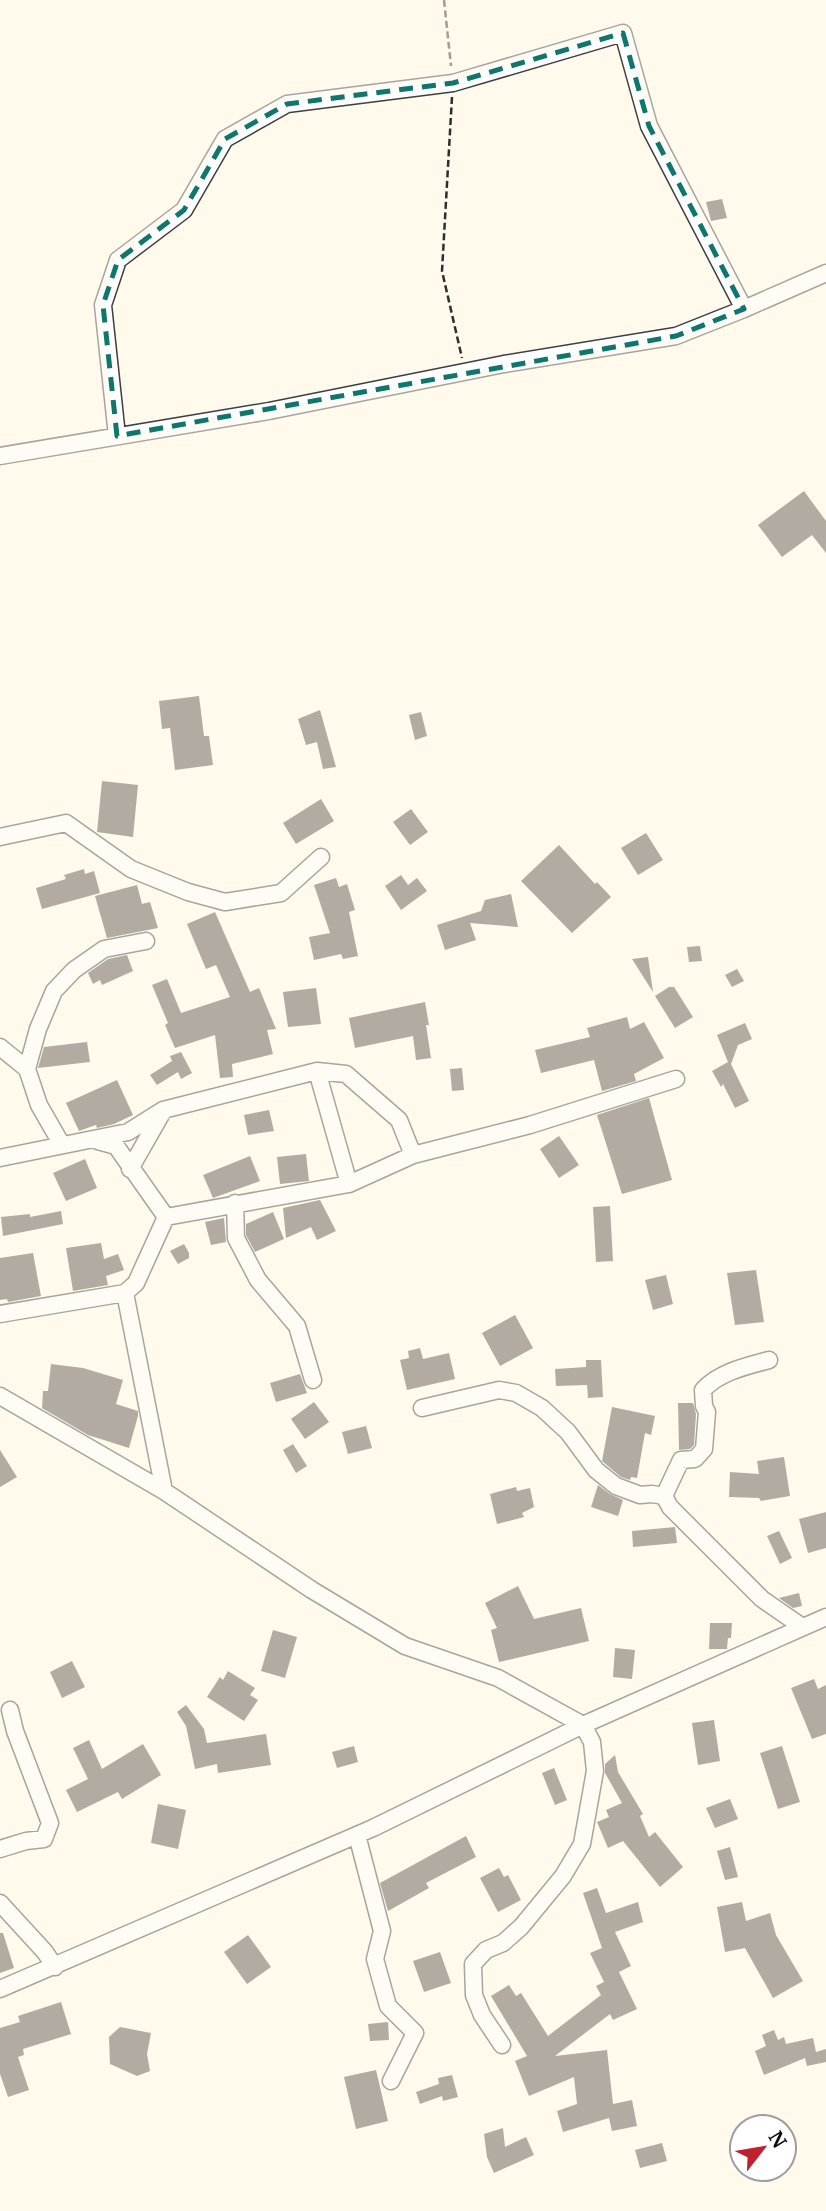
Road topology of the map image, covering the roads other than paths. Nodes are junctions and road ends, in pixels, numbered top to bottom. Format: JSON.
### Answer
{"nodes":[{"id":1,"x":826,"y":273,"type":"edge"},
{"id":2,"x":744,"y":309,"type":"junction"},
{"id":3,"x":117,"y":436,"type":"junction"},
{"id":4,"x":0,"y":456,"type":"edge"},
{"id":5,"x":0,"y":837,"type":"edge"},
{"id":6,"x":321,"y":858,"type":"dead end"},
{"id":7,"x":146,"y":941,"type":"dead end"},
{"id":8,"x":0,"y":1047,"type":"edge"},
{"id":9,"x":27,"y":1069,"type":"junction"},
{"id":10,"x":317,"y":1071,"type":"junction"},
{"id":11,"x":676,"y":1079,"type":"dead end"},
{"id":12,"x":163,"y":1110,"type":"junction"},
{"id":13,"x":81,"y":1141,"type":"junction"},
{"id":14,"x":62,"y":1145,"type":"junction"},
{"id":15,"x":413,"y":1155,"type":"junction"},
{"id":16,"x":0,"y":1158,"type":"edge"},
{"id":17,"x":130,"y":1169,"type":"junction"},
{"id":18,"x":349,"y":1184,"type":"junction"},
{"id":19,"x":235,"y":1203,"type":"junction"},
{"id":20,"x":166,"y":1217,"type":"junction"},
{"id":21,"x":125,"y":1293,"type":"junction"},
{"id":22,"x":0,"y":1314,"type":"edge"},
{"id":23,"x":769,"y":1360,"type":"dead end"},
{"id":24,"x":313,"y":1380,"type":"dead end"},
{"id":25,"x":0,"y":1396,"type":"edge"},
{"id":26,"x":422,"y":1408,"type":"dead end"},
{"id":27,"x":164,"y":1491,"type":"junction"},
{"id":28,"x":664,"y":1496,"type":"junction"},
{"id":29,"x":826,"y":1616,"type":"edge"},
{"id":30,"x":800,"y":1626,"type":"junction"},
{"id":31,"x":10,"y":1710,"type":"dead end"},
{"id":32,"x":583,"y":1725,"type":"junction"},
{"id":33,"x":357,"y":1835,"type":"junction"},
{"id":34,"x":0,"y":1849,"type":"edge"},
{"id":35,"x":0,"y":1903,"type":"edge"},
{"id":36,"x":55,"y":1967,"type":"junction"},
{"id":37,"x":0,"y":1989,"type":"edge"},
{"id":38,"x":502,"y":2045,"type":"dead end"},
{"id":39,"x":391,"y":2081,"type":"dead end"}],
"edges":[{"from":1,"to":2,"type":"street"},
{"from":2,"to":3,"type":"street"},
{"from":2,"to":3,"type":"street"},
{"from":3,"to":4,"type":"street"},
{"from":5,"to":6,"type":"street"},
{"from":7,"to":9,"type":"street"},
{"from":8,"to":9,"type":"street"},
{"from":9,"to":14,"type":"street"},
{"from":10,"to":12,"type":"street"},
{"from":10,"to":15,"type":"street"},
{"from":10,"to":18,"type":"street"},
{"from":11,"to":15,"type":"street"},
{"from":12,"to":13,"type":"street"},
{"from":12,"to":17,"type":"street"},
{"from":13,"to":14,"type":"street"},
{"from":13,"to":17,"type":"street"},
{"from":14,"to":16,"type":"street"},
{"from":15,"to":18,"type":"street"},
{"from":17,"to":20,"type":"street"},
{"from":18,"to":19,"type":"street"},
{"from":19,"to":20,"type":"street"},
{"from":19,"to":24,"type":"street"},
{"from":20,"to":21,"type":"street"},
{"from":21,"to":22,"type":"street"},
{"from":21,"to":27,"type":"street"},
{"from":23,"to":28,"type":"street"},
{"from":25,"to":27,"type":"street"},
{"from":26,"to":28,"type":"street"},
{"from":27,"to":32,"type":"street"},
{"from":28,"to":30,"type":"street"},
{"from":29,"to":30,"type":"street"},
{"from":30,"to":32,"type":"street"},
{"from":31,"to":34,"type":"street"},
{"from":32,"to":33,"type":"street"},
{"from":32,"to":38,"type":"street"},
{"from":33,"to":36,"type":"street"},
{"from":33,"to":39,"type":"street"},
{"from":35,"to":36,"type":"street"},
{"from":36,"to":37,"type":"street"}]}
